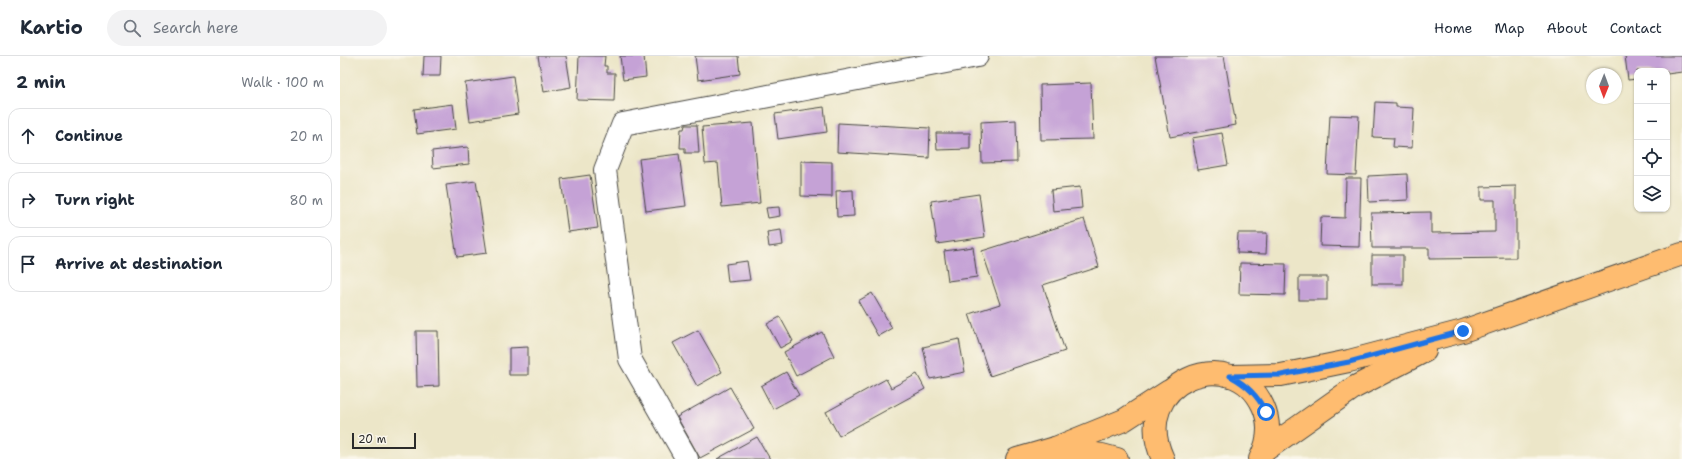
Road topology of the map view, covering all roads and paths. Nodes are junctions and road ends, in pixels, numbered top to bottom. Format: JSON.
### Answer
{"nodes":[{"id":1,"x":977,"y":56,"type":"edge"},
{"id":2,"x":1682,"y":254,"type":"edge"},
{"id":3,"x":1463,"y":331,"type":"junction"},
{"id":4,"x":1230,"y":376,"type":"junction"},
{"id":5,"x":1176,"y":386,"type":"junction"},
{"id":6,"x":1055,"y":448,"type":"junction"},
{"id":7,"x":1262,"y":455,"type":"edge"},
{"id":8,"x":687,"y":459,"type":"edge"},
{"id":9,"x":1017,"y":459,"type":"edge"},
{"id":10,"x":1117,"y":459,"type":"edge"},
{"id":11,"x":1164,"y":459,"type":"edge"}],
"edges":[{"from":1,"to":8,"type":"street"},
{"from":2,"to":3,"type":"main road"},
{"from":3,"to":4,"type":"main road"},
{"from":3,"to":7,"type":"main road"},
{"from":4,"to":5,"type":"main road"},
{"from":4,"to":7,"type":"main road"},
{"from":5,"to":6,"type":"main road"},
{"from":5,"to":11,"type":"main road"},
{"from":6,"to":9,"type":"main road"},
{"from":6,"to":10,"type":"main road"}]}
